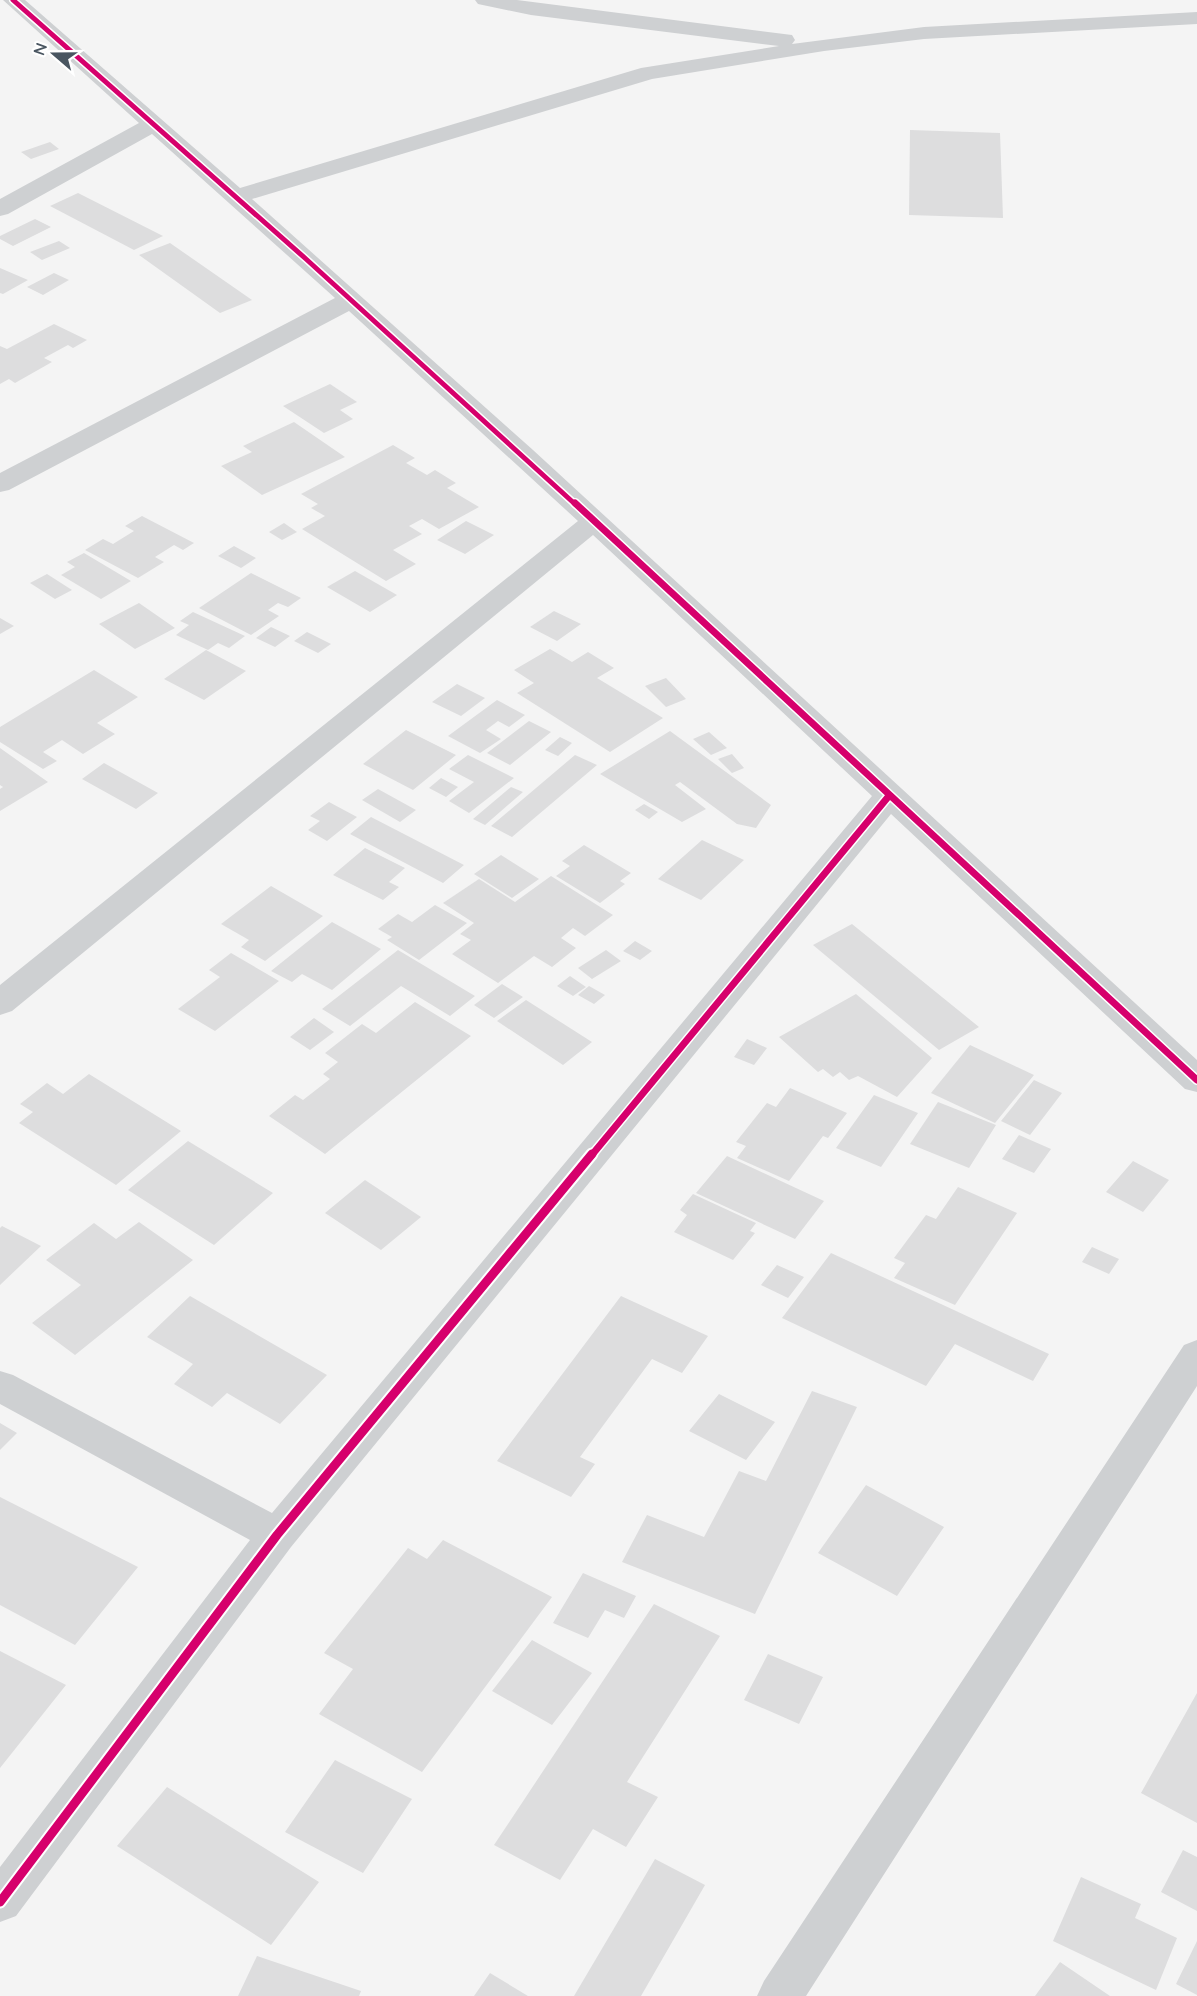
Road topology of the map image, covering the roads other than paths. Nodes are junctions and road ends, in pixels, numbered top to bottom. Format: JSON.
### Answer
{"nodes":[{"id":1,"x":13,"y":0,"type":"edge"},
{"id":2,"x":485,"y":0,"type":"edge"},
{"id":3,"x":1197,"y":18,"type":"edge"},
{"id":4,"x":824,"y":45,"type":"junction"},
{"id":5,"x":154,"y":124,"type":"junction"},
{"id":6,"x":235,"y":197,"type":"junction"},
{"id":7,"x":0,"y":209,"type":"edge"},
{"id":8,"x":351,"y":300,"type":"junction"},
{"id":9,"x":0,"y":484,"type":"edge"},
{"id":10,"x":594,"y":521,"type":"junction"},
{"id":11,"x":888,"y":797,"type":"junction"},
{"id":12,"x":0,"y":1003,"type":"edge"},
{"id":13,"x":1197,"y":1080,"type":"edge"},
{"id":14,"x":1197,"y":1355,"type":"edge"},
{"id":15,"x":0,"y":1386,"type":"edge"},
{"id":16,"x":277,"y":1536,"type":"junction"},
{"id":17,"x":0,"y":1902,"type":"edge"},
{"id":18,"x":780,"y":1996,"type":"edge"}],
"edges":[{"from":1,"to":5,"type":"street"},
{"from":2,"to":4,"type":"street"},
{"from":3,"to":4,"type":"street"},
{"from":4,"to":6,"type":"street"},
{"from":5,"to":6,"type":"street"},
{"from":5,"to":7,"type":"street"},
{"from":6,"to":8,"type":"street"},
{"from":8,"to":9,"type":"street"},
{"from":8,"to":10,"type":"street"},
{"from":10,"to":11,"type":"street"},
{"from":10,"to":12,"type":"street"},
{"from":11,"to":13,"type":"street"},
{"from":11,"to":16,"type":"street"},
{"from":14,"to":18,"type":"street"},
{"from":15,"to":16,"type":"street"},
{"from":16,"to":17,"type":"street"}]}
